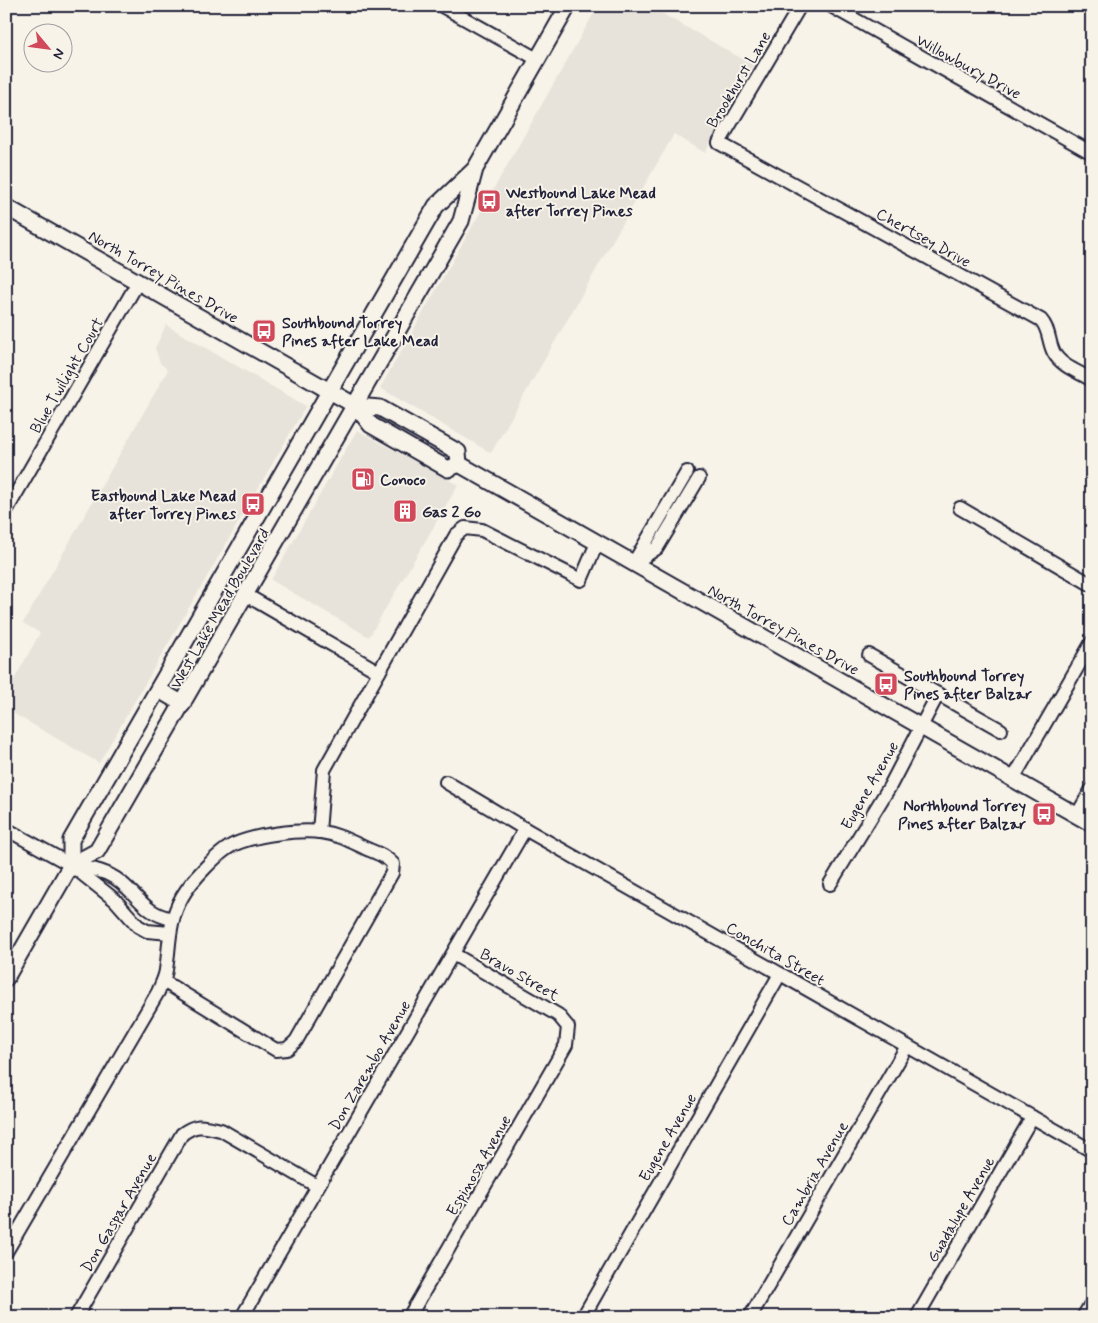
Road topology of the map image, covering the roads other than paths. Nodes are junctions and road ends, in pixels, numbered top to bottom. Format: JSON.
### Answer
{"nodes":[{"id":1,"x":442,"y":6,"type":"edge"},
{"id":2,"x":568,"y":6,"type":"edge"},
{"id":3,"x":800,"y":6,"type":"edge"},
{"id":4,"x":831,"y":6,"type":"edge"},
{"id":5,"x":537,"y":59,"type":"junction"},
{"id":6,"x":719,"y":143,"type":"joint"},
{"id":7,"x":1092,"y":153,"type":"edge"},
{"id":8,"x":476,"y":169,"type":"junction"},
{"id":9,"x":6,"y":206,"type":"edge"},
{"id":10,"x":138,"y":282,"type":"junction"},
{"id":11,"x":1092,"y":380,"type":"edge"},
{"id":12,"x":330,"y":392,"type":"junction"},
{"id":13,"x":356,"y":406,"type":"junction"},
{"id":14,"x":687,"y":472,"type":"dead end"},
{"id":15,"x":699,"y":478,"type":"dead end"},
{"id":16,"x":960,"y":508,"type":"dead end"},
{"id":17,"x":6,"y":511,"type":"edge"},
{"id":18,"x":597,"y":544,"type":"junction"},
{"id":19,"x":633,"y":564,"type":"junction"},
{"id":20,"x":1092,"y":585,"type":"edge"},
{"id":21,"x":246,"y":595,"type":"junction"},
{"id":22,"x":1092,"y":642,"type":"edge"},
{"id":23,"x":869,"y":655,"type":"dead end"},
{"id":24,"x":379,"y":672,"type":"junction"},
{"id":25,"x":158,"y":690,"type":"junction"},
{"id":26,"x":938,"y":694,"type":"junction"},
{"id":27,"x":183,"y":704,"type":"junction"},
{"id":28,"x":920,"y":727,"type":"junction"},
{"id":29,"x":1001,"y":730,"type":"dead end"},
{"id":30,"x":1013,"y":779,"type":"junction"},
{"id":31,"x":446,"y":782,"type":"dead end"},
{"id":32,"x":1092,"y":789,"type":"edge"},
{"id":33,"x":1077,"y":815,"type":"junction"},
{"id":34,"x":1092,"y":824,"type":"edge"},
{"id":35,"x":6,"y":829,"type":"edge"},
{"id":36,"x":525,"y":830,"type":"junction"},
{"id":37,"x":319,"y":832,"type":"junction"},
{"id":38,"x":71,"y":865,"type":"junction"},
{"id":39,"x":830,"y":884,"type":"dead end"},
{"id":40,"x":172,"y":918,"type":"junction"},
{"id":41,"x":170,"y":933,"type":"junction"},
{"id":42,"x":453,"y":954,"type":"junction"},
{"id":43,"x":780,"y":974,"type":"junction"},
{"id":44,"x":6,"y":978,"type":"edge"},
{"id":45,"x":163,"y":981,"type":"junction"},
{"id":46,"x":568,"y":1027,"type":"joint"},
{"id":47,"x":907,"y":1046,"type":"junction"},
{"id":48,"x":1032,"y":1117,"type":"junction"},
{"id":49,"x":1092,"y":1151,"type":"edge"},
{"id":50,"x":317,"y":1186,"type":"junction"},
{"id":51,"x":6,"y":1252,"type":"edge"},
{"id":52,"x":1092,"y":1302,"type":"edge"},
{"id":53,"x":76,"y":1317,"type":"edge"},
{"id":54,"x":242,"y":1317,"type":"edge"},
{"id":55,"x":409,"y":1317,"type":"edge"},
{"id":56,"x":583,"y":1317,"type":"edge"},
{"id":57,"x":750,"y":1317,"type":"edge"},
{"id":58,"x":917,"y":1317,"type":"edge"},
{"id":59,"x":1083,"y":1317,"type":"edge"}],
"edges":[{"from":1,"to":5,"type":"street"},
{"from":2,"to":5,"type":"main road","name":"West Lake Mead Boulevard"},
{"from":3,"to":6,"type":"street","name":"Brookhurst Lane"},
{"from":4,"to":7,"type":"street","name":"Willowbury Drive"},
{"from":5,"to":8,"type":"main road","name":"West Lake Mead Boulevard"},
{"from":6,"to":11,"type":"street","name":"Chertsey Drive"},
{"from":8,"to":12,"type":"main road","name":"West Lake Mead Boulevard"},
{"from":8,"to":13,"type":"main road","name":"West Lake Mead Boulevard"},
{"from":9,"to":10,"type":"main road","name":"North Torrey Pines Drive"},
{"from":10,"to":12,"type":"main road","name":"North Torrey Pines Drive"},
{"from":10,"to":17,"type":"street","name":"Blue Twilight Court"},
{"from":12,"to":13,"type":"main road","name":"North Torrey Pines Drive"},
{"from":12,"to":25,"type":"main road","name":"West Lake Mead Boulevard"},
{"from":13,"to":18,"type":"main road","name":"North Torrey Pines Drive"},
{"from":13,"to":21,"type":"main road","name":"West Lake Mead Boulevard"},
{"from":14,"to":19,"type":"street"},
{"from":15,"to":19,"type":"street"},
{"from":16,"to":20,"type":"street"},
{"from":18,"to":19,"type":"main road","name":"North Torrey Pines Drive"},
{"from":18,"to":24,"type":"street"},
{"from":19,"to":28,"type":"main road","name":"North Torrey Pines Drive"},
{"from":21,"to":24,"type":"street"},
{"from":21,"to":27,"type":"main road","name":"West Lake Mead Boulevard"},
{"from":22,"to":30,"type":"street"},
{"from":23,"to":26,"type":"street"},
{"from":24,"to":37,"type":"street"},
{"from":25,"to":27,"type":"main road"},
{"from":25,"to":38,"type":"main road","name":"West Lake Mead Boulevard"},
{"from":26,"to":28,"type":"street","name":"Eugene Avenue"},
{"from":26,"to":29,"type":"street"},
{"from":27,"to":38,"type":"main road","name":"West Lake Mead Boulevard"},
{"from":28,"to":30,"type":"main road","name":"North Torrey Pines Drive"},
{"from":28,"to":39,"type":"street","name":"Eugene Avenue"},
{"from":30,"to":33,"type":"main road","name":"North Torrey Pines Drive"},
{"from":31,"to":36,"type":"street","name":"Conchita Street"},
{"from":32,"to":33,"type":"street"},
{"from":33,"to":34,"type":"main road","name":"North Torrey Pines Drive"},
{"from":35,"to":38,"type":"street"},
{"from":36,"to":42,"type":"street","name":"Don Zarembo Avenue"},
{"from":36,"to":43,"type":"street","name":"Conchita Street"},
{"from":37,"to":40,"type":"street"},
{"from":37,"to":45,"type":"street"},
{"from":38,"to":40,"type":"street"},
{"from":38,"to":41,"type":"street"},
{"from":38,"to":44,"type":"main road","name":"West Lake Mead Boulevard"},
{"from":40,"to":41,"type":"street"},
{"from":41,"to":45,"type":"street"},
{"from":42,"to":46,"type":"street","name":"Bravo Street"},
{"from":42,"to":50,"type":"street","name":"Don Zarembo Avenue"},
{"from":43,"to":47,"type":"street","name":"Conchita Street"},
{"from":43,"to":56,"type":"street","name":"Eugene Avenue"},
{"from":45,"to":51,"type":"street"},
{"from":46,"to":55,"type":"street","name":"Espinosa Avenue"},
{"from":47,"to":48,"type":"street","name":"Conchita Street"},
{"from":47,"to":57,"type":"street","name":"Cambria Avenue"},
{"from":48,"to":49,"type":"street","name":"Conchita Street"},
{"from":48,"to":58,"type":"street","name":"Guadalupe Avenue"},
{"from":50,"to":53,"type":"street","name":"Don Gaspar Avenue"},
{"from":50,"to":54,"type":"street","name":"Don Zarembo Avenue"},
{"from":52,"to":59,"type":"street"}]}
